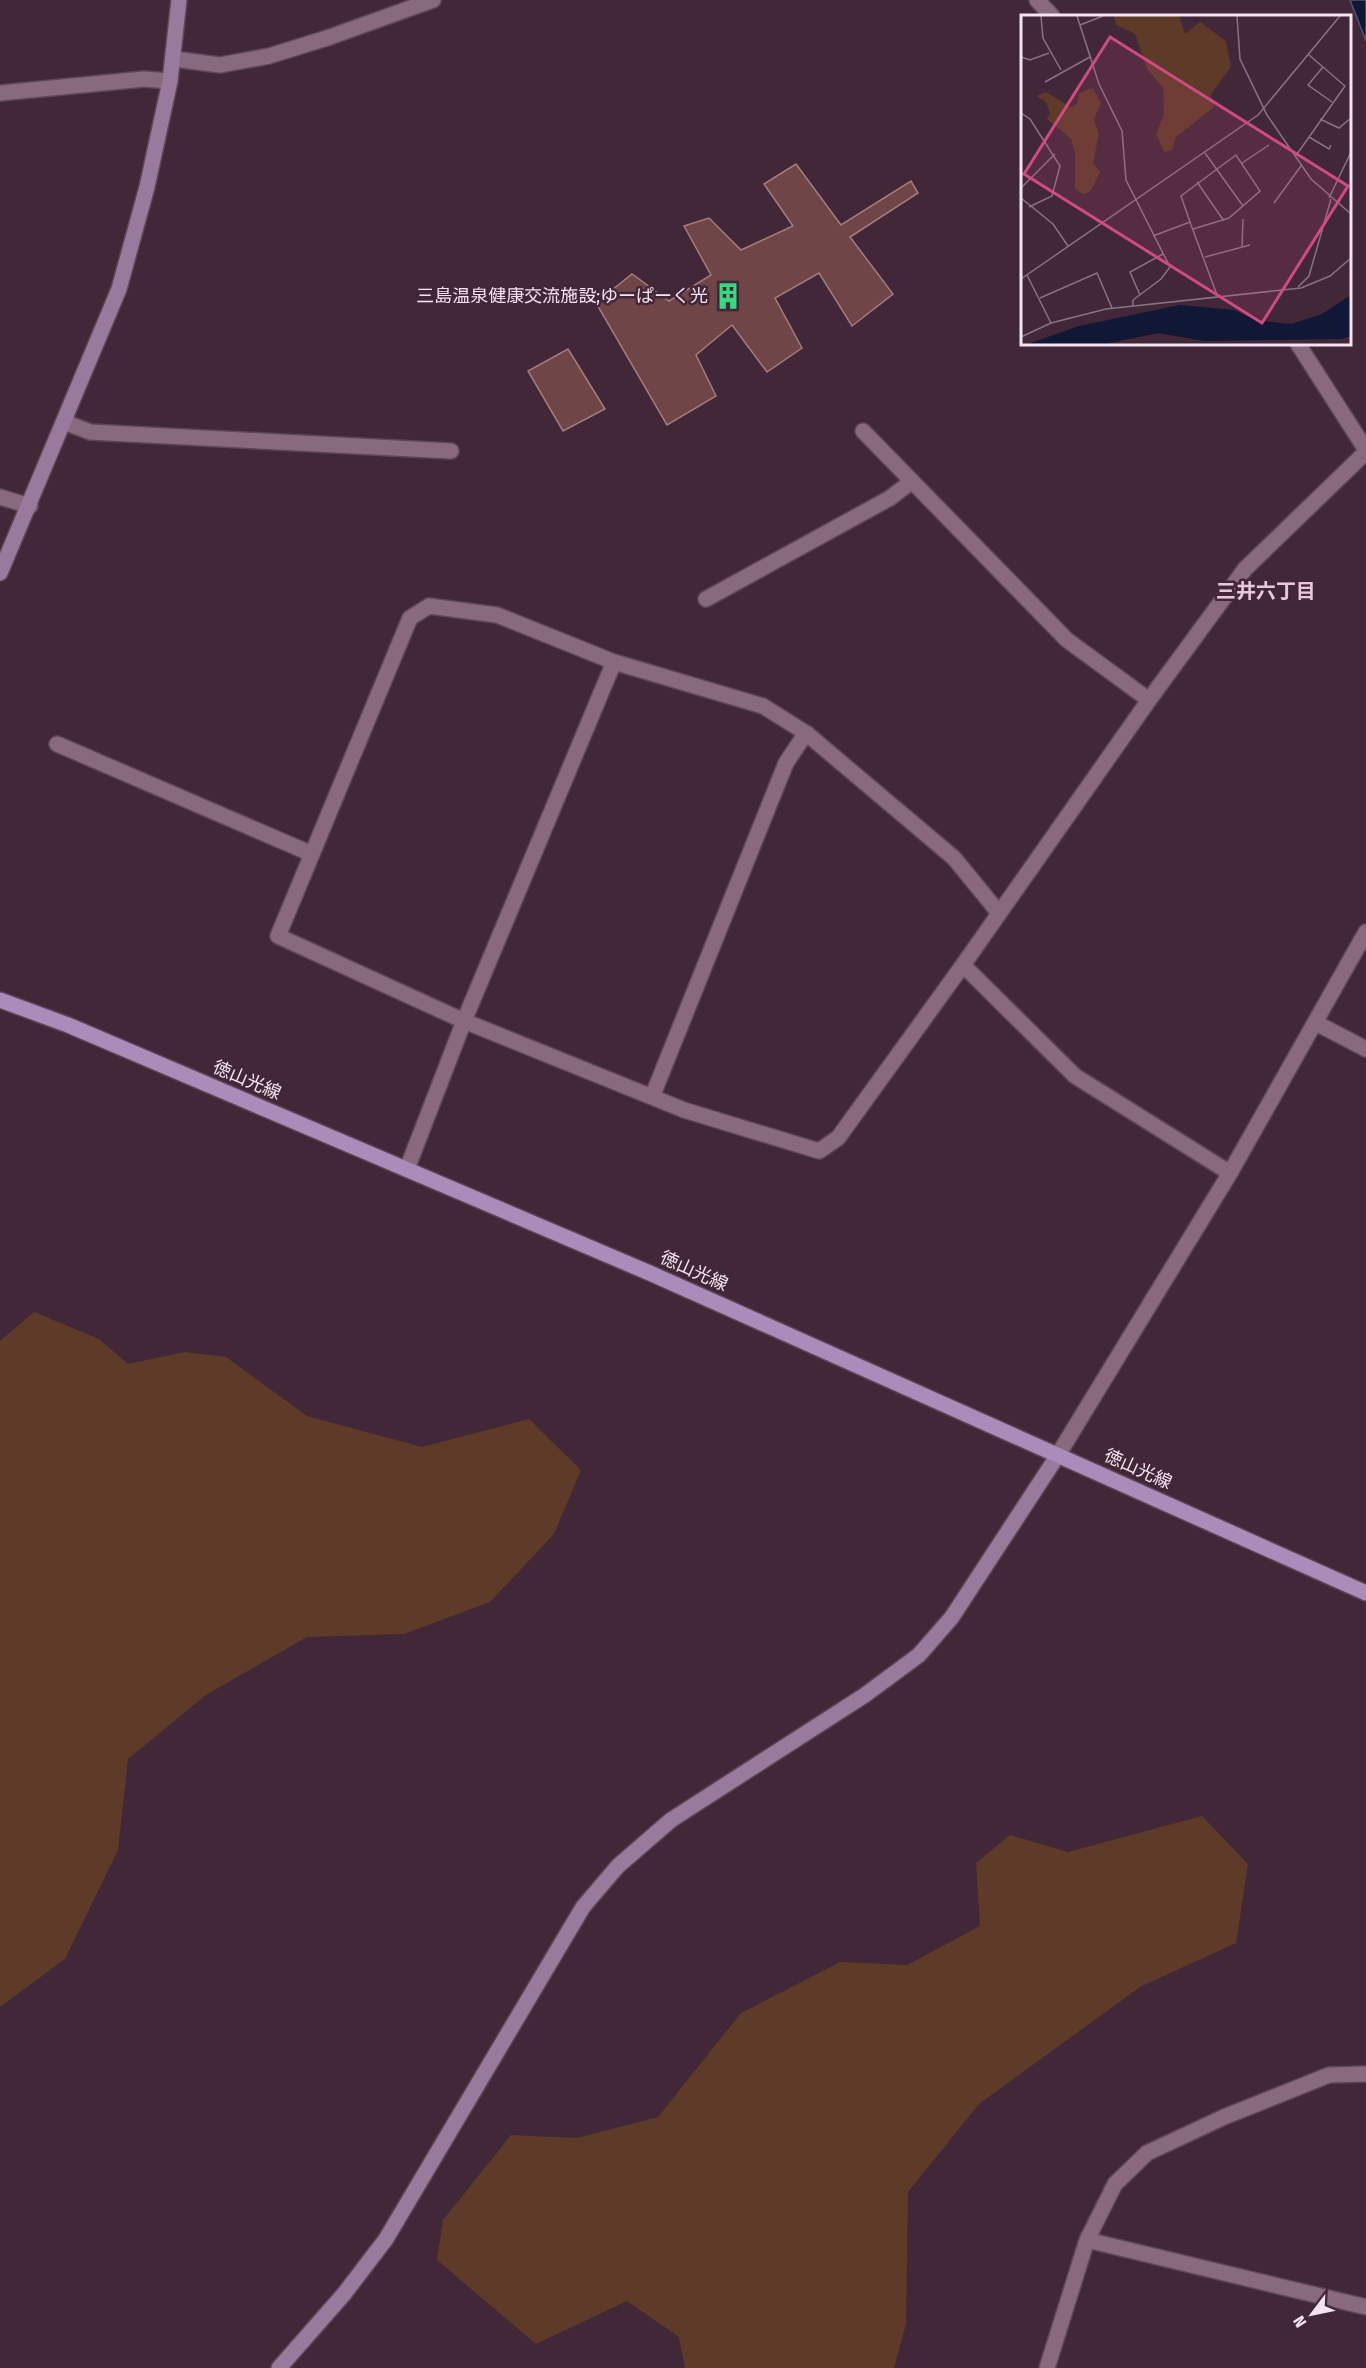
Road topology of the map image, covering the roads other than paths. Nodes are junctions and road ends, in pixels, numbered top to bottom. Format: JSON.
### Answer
{"nodes":[{"id":1,"x":179,"y":0,"type":"edge"},
{"id":2,"x":433,"y":0,"type":"edge"},
{"id":3,"x":1037,"y":0,"type":"edge"},
{"id":4,"x":1051,"y":15,"type":"edge"},
{"id":5,"x":174,"y":59,"type":"junction"},
{"id":6,"x":170,"y":81,"type":"junction"},
{"id":7,"x":0,"y":93,"type":"edge"},
{"id":8,"x":1299,"y":345,"type":"edge"},
{"id":9,"x":64,"y":422,"type":"junction"},
{"id":10,"x":863,"y":431,"type":"dead end"},
{"id":11,"x":451,"y":451,"type":"dead end"},
{"id":12,"x":1366,"y":451,"type":"edge"},
{"id":13,"x":911,"y":482,"type":"junction"},
{"id":14,"x":0,"y":497,"type":"edge"},
{"id":15,"x":30,"y":506,"type":"junction"},
{"id":16,"x":0,"y":573,"type":"edge"},
{"id":17,"x":706,"y":599,"type":"dead end"},
{"id":18,"x":614,"y":662,"type":"junction"},
{"id":19,"x":1149,"y":700,"type":"junction"},
{"id":20,"x":806,"y":733,"type":"junction"},
{"id":21,"x":57,"y":744,"type":"dead end"},
{"id":22,"x":312,"y":854,"type":"junction"},
{"id":23,"x":999,"y":913,"type":"junction"},
{"id":24,"x":1366,"y":932,"type":"edge"},
{"id":25,"x":963,"y":965,"type":"junction"},
{"id":26,"x":0,"y":1000,"type":"edge"},
{"id":27,"x":464,"y":1021,"type":"junction"},
{"id":28,"x":1316,"y":1023,"type":"junction"},
{"id":29,"x":1366,"y":1049,"type":"edge"},
{"id":30,"x":651,"y":1097,"type":"junction"},
{"id":31,"x":407,"y":1169,"type":"junction"},
{"id":32,"x":1230,"y":1173,"type":"junction"},
{"id":33,"x":1058,"y":1455,"type":"junction"},
{"id":34,"x":1366,"y":1593,"type":"edge"},
{"id":35,"x":1366,"y":2074,"type":"edge"},
{"id":36,"x":1088,"y":2240,"type":"junction"},
{"id":37,"x":1366,"y":2307,"type":"edge"},
{"id":38,"x":279,"y":2368,"type":"edge"},
{"id":39,"x":1047,"y":2368,"type":"edge"}],
"edges":[{"from":1,"to":5,"type":"street"},
{"from":2,"to":5,"type":"street"},
{"from":3,"to":4,"type":"street"},
{"from":5,"to":6,"type":"street"},
{"from":6,"to":7,"type":"street"},
{"from":6,"to":9,"type":"street"},
{"from":8,"to":12,"type":"street"},
{"from":9,"to":11,"type":"street"},
{"from":9,"to":15,"type":"street"},
{"from":10,"to":13,"type":"street"},
{"from":12,"to":19,"type":"street"},
{"from":13,"to":17,"type":"street"},
{"from":13,"to":19,"type":"street"},
{"from":14,"to":15,"type":"street"},
{"from":15,"to":16,"type":"street"},
{"from":18,"to":20,"type":"street"},
{"from":18,"to":22,"type":"street"},
{"from":18,"to":27,"type":"street"},
{"from":19,"to":23,"type":"street"},
{"from":20,"to":23,"type":"street"},
{"from":20,"to":30,"type":"street"},
{"from":21,"to":22,"type":"street"},
{"from":22,"to":27,"type":"street"},
{"from":23,"to":25,"type":"street"},
{"from":24,"to":28,"type":"street"},
{"from":25,"to":30,"type":"street"},
{"from":25,"to":32,"type":"street"},
{"from":26,"to":31,"type":"main road","name":"徳山光線"},
{"from":27,"to":30,"type":"street"},
{"from":27,"to":31,"type":"street"},
{"from":28,"to":29,"type":"street"},
{"from":28,"to":32,"type":"street"},
{"from":31,"to":33,"type":"main road","name":"徳山光線"},
{"from":32,"to":33,"type":"street"},
{"from":33,"to":34,"type":"main road","name":"徳山光線"},
{"from":33,"to":38,"type":"street"},
{"from":35,"to":36,"type":"street"},
{"from":36,"to":37,"type":"street"},
{"from":36,"to":39,"type":"street"}]}
